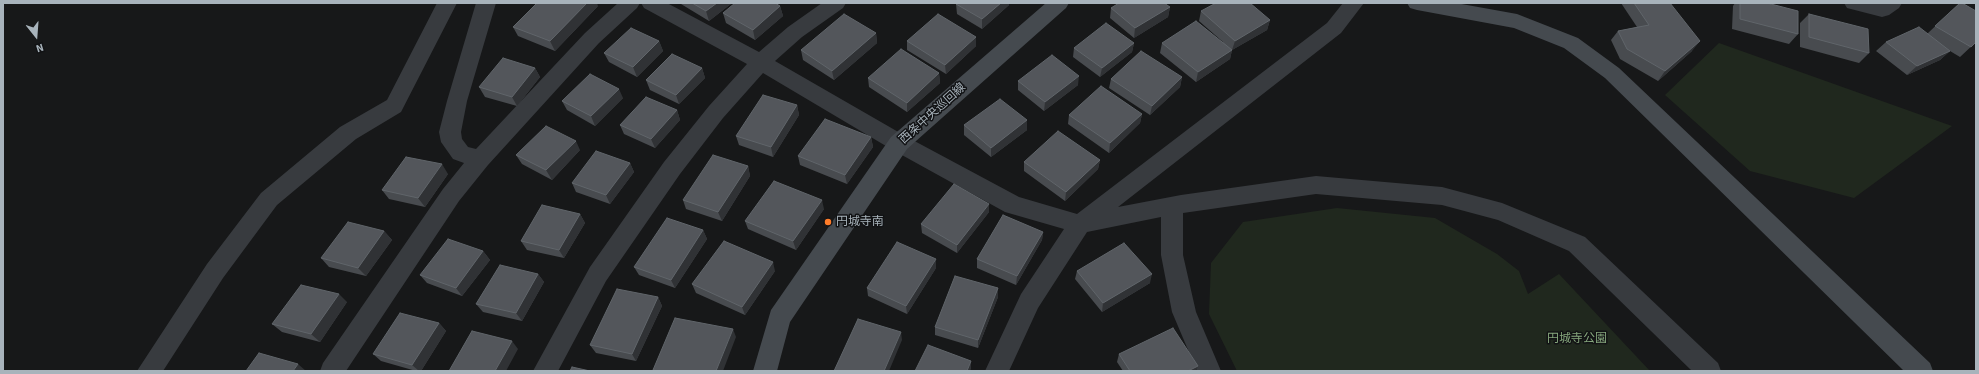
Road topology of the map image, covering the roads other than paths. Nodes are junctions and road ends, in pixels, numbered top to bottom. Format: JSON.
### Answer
{"nodes":[{"id":1,"x":447,"y":3,"type":"edge"},
{"id":2,"x":486,"y":3,"type":"edge"},
{"id":3,"x":630,"y":3,"type":"edge"},
{"id":4,"x":651,"y":3,"type":"edge"},
{"id":5,"x":836,"y":3,"type":"edge"},
{"id":6,"x":1059,"y":3,"type":"edge"},
{"id":7,"x":1354,"y":3,"type":"edge"},
{"id":8,"x":1417,"y":3,"type":"edge"},
{"id":9,"x":1854,"y":3,"type":"edge"},
{"id":10,"x":1892,"y":3,"type":"edge"},
{"id":11,"x":761,"y":62,"type":"junction"},
{"id":12,"x":899,"y":143,"type":"junction"},
{"id":13,"x":480,"y":159,"type":"junction"},
{"id":14,"x":1172,"y":206,"type":"junction"},
{"id":15,"x":1080,"y":224,"type":"junction"},
{"id":16,"x":149,"y":371,"type":"edge"},
{"id":17,"x":332,"y":371,"type":"edge"},
{"id":18,"x":545,"y":371,"type":"edge"},
{"id":19,"x":765,"y":371,"type":"edge"},
{"id":20,"x":996,"y":371,"type":"edge"},
{"id":21,"x":1209,"y":371,"type":"edge"},
{"id":22,"x":1709,"y":371,"type":"edge"},
{"id":23,"x":1921,"y":371,"type":"edge"}],
"edges":[{"from":1,"to":16,"type":"street"},
{"from":2,"to":13,"type":"street"},
{"from":3,"to":13,"type":"street"},
{"from":4,"to":11,"type":"street"},
{"from":5,"to":11,"type":"street"},
{"from":6,"to":12,"type":"street","name":"西条中央巡回線"},
{"from":7,"to":15,"type":"street"},
{"from":8,"to":23,"type":"street"},
{"from":9,"to":10,"type":"street"},
{"from":11,"to":12,"type":"street"},
{"from":11,"to":18,"type":"street"},
{"from":12,"to":15,"type":"street"},
{"from":12,"to":19,"type":"street","name":"西条中央巡回線"},
{"from":13,"to":17,"type":"street"},
{"from":14,"to":15,"type":"street"},
{"from":14,"to":21,"type":"street"},
{"from":14,"to":22,"type":"street"},
{"from":15,"to":20,"type":"street"}]}
